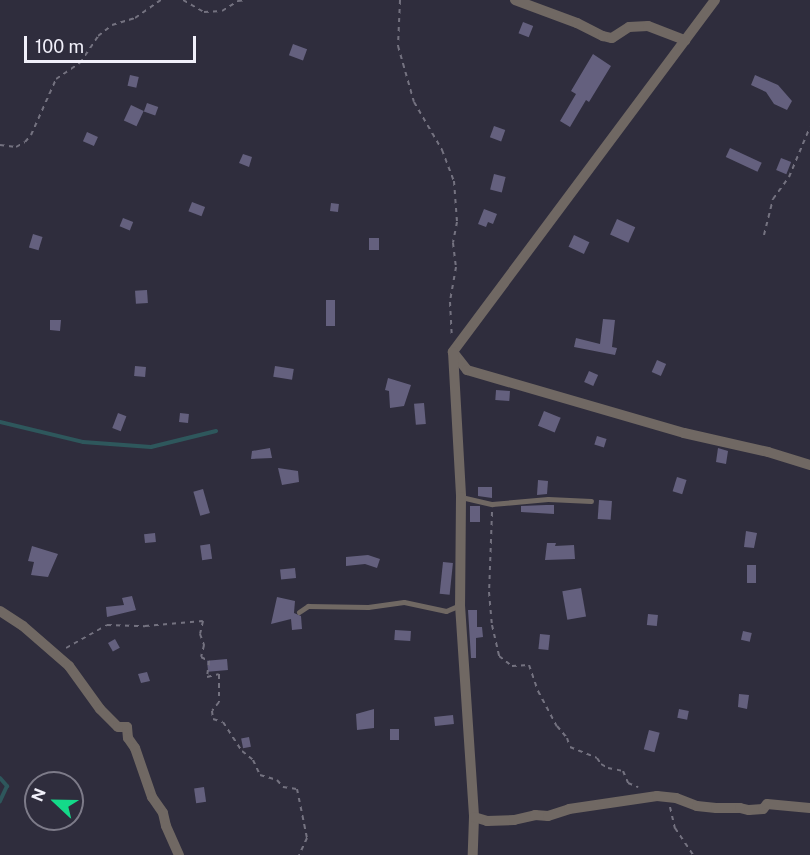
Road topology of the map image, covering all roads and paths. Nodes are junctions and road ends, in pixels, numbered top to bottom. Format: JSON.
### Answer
{"nodes":[{"id":1,"x":161,"y":0,"type":"edge"},
{"id":2,"x":183,"y":0,"type":"edge"},
{"id":3,"x":246,"y":0,"type":"edge"},
{"id":4,"x":400,"y":0,"type":"edge"},
{"id":5,"x":515,"y":0,"type":"edge"},
{"id":6,"x":715,"y":0,"type":"edge"},
{"id":7,"x":685,"y":40,"type":"junction"},
{"id":8,"x":810,"y":127,"type":"edge"},
{"id":9,"x":0,"y":145,"type":"edge"},
{"id":10,"x":764,"y":236,"type":"dead end"},
{"id":11,"x":453,"y":352,"type":"junction"},
{"id":12,"x":810,"y":465,"type":"edge"},
{"id":13,"x":460,"y":497,"type":"junction"},
{"id":14,"x":591,"y":501,"type":"dead end"},
{"id":15,"x":492,"y":504,"type":"junction"},
{"id":16,"x":460,"y":605,"type":"junction"},
{"id":17,"x":0,"y":611,"type":"edge"},
{"id":18,"x":299,"y":612,"type":"dead end"},
{"id":19,"x":56,"y":654,"type":"junction"},
{"id":20,"x":641,"y":788,"type":"dead end"},
{"id":21,"x":668,"y":797,"type":"junction"},
{"id":22,"x":810,"y":808,"type":"edge"},
{"id":23,"x":474,"y":818,"type":"junction"},
{"id":24,"x":179,"y":855,"type":"edge"},
{"id":25,"x":298,"y":855,"type":"edge"},
{"id":26,"x":473,"y":855,"type":"edge"},
{"id":27,"x":693,"y":855,"type":"edge"}],
"edges":[{"from":1,"to":9,"type":"path"},
{"from":2,"to":3,"type":"path"},
{"from":4,"to":11,"type":"path"},
{"from":5,"to":7,"type":"street"},
{"from":6,"to":7,"type":"street"},
{"from":7,"to":11,"type":"street"},
{"from":8,"to":10,"type":"path"},
{"from":11,"to":12,"type":"street"},
{"from":11,"to":13,"type":"street"},
{"from":13,"to":15,"type":"lane"},
{"from":13,"to":16,"type":"street"},
{"from":14,"to":15,"type":"lane"},
{"from":15,"to":20,"type":"path"},
{"from":16,"to":18,"type":"lane"},
{"from":16,"to":23,"type":"street"},
{"from":17,"to":19,"type":"street"},
{"from":19,"to":24,"type":"street"},
{"from":19,"to":25,"type":"path"},
{"from":21,"to":22,"type":"street"},
{"from":21,"to":23,"type":"street"},
{"from":21,"to":27,"type":"path"},
{"from":23,"to":26,"type":"street"}]}
